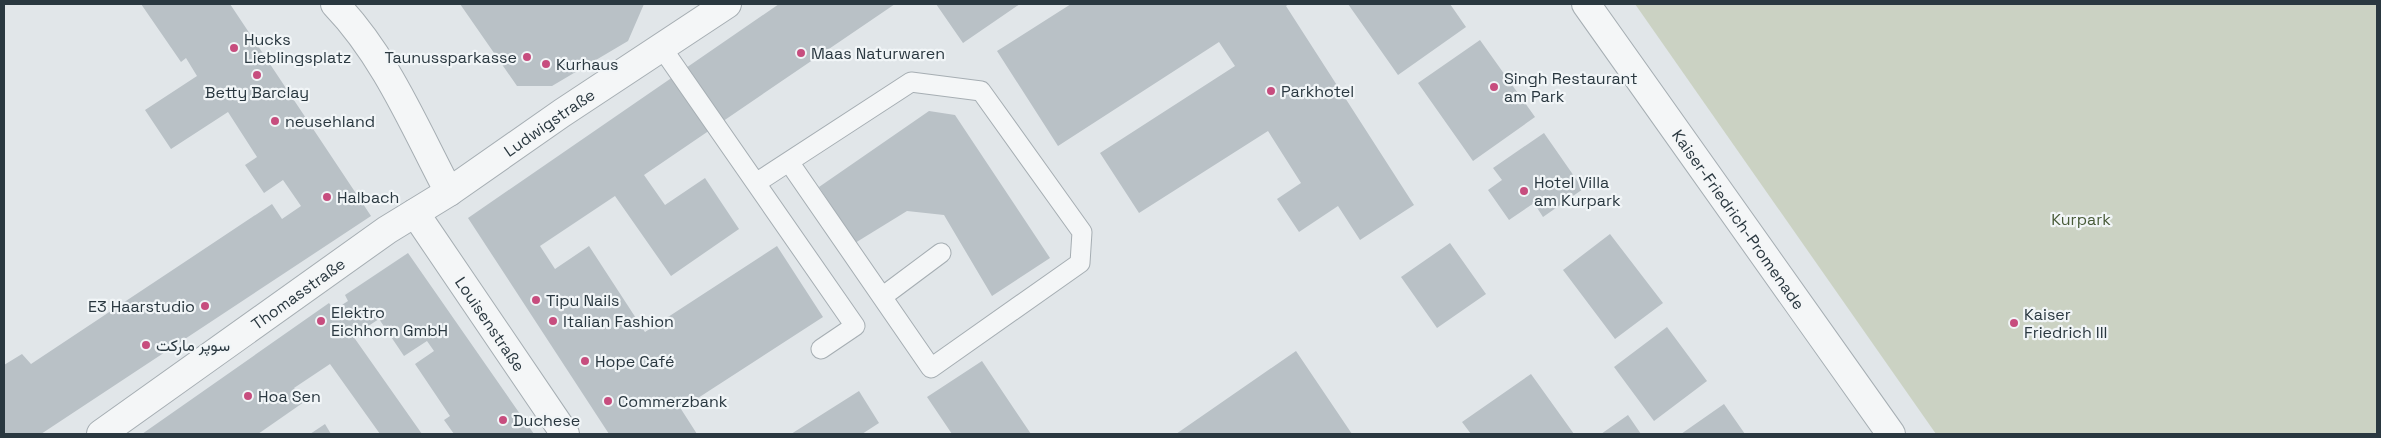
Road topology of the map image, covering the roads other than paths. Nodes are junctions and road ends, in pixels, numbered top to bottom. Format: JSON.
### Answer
{"nodes":[{"id":1,"x":335,"y":4,"type":"edge"},
{"id":2,"x":1586,"y":4,"type":"edge"},
{"id":3,"x":711,"y":8,"type":"edge"},
{"id":4,"x":662,"y":48,"type":"junction"},
{"id":5,"x":789,"y":162,"type":"junction"},
{"id":6,"x":756,"y":183,"type":"junction"},
{"id":7,"x":449,"y":192,"type":"junction"},
{"id":8,"x":415,"y":213,"type":"junction"},
{"id":9,"x":941,"y":253,"type":"dead end"},
{"id":10,"x":882,"y":297,"type":"junction"},
{"id":11,"x":821,"y":350,"type":"dead end"},
{"id":12,"x":101,"y":434,"type":"edge"},
{"id":13,"x":565,"y":434,"type":"edge"},
{"id":14,"x":1891,"y":434,"type":"edge"}],
"edges":[{"from":1,"to":7,"type":"street"},
{"from":2,"to":14,"type":"street","name":"Kaiser-Friedrich-Promenade"},
{"from":3,"to":4,"type":"street","name":"Ludwigstraße"},
{"from":4,"to":6,"type":"lane"},
{"from":4,"to":7,"type":"street","name":"Ludwigstraße"},
{"from":5,"to":6,"type":"lane"},
{"from":5,"to":10,"type":"lane"},
{"from":5,"to":10,"type":"lane"},
{"from":6,"to":11,"type":"lane"},
{"from":7,"to":8,"type":"street","name":"Thomasstraße"},
{"from":8,"to":12,"type":"street","name":"Thomasstraße"},
{"from":8,"to":13,"type":"street","name":"Louisenstraße"},
{"from":9,"to":10,"type":"lane"}]}
